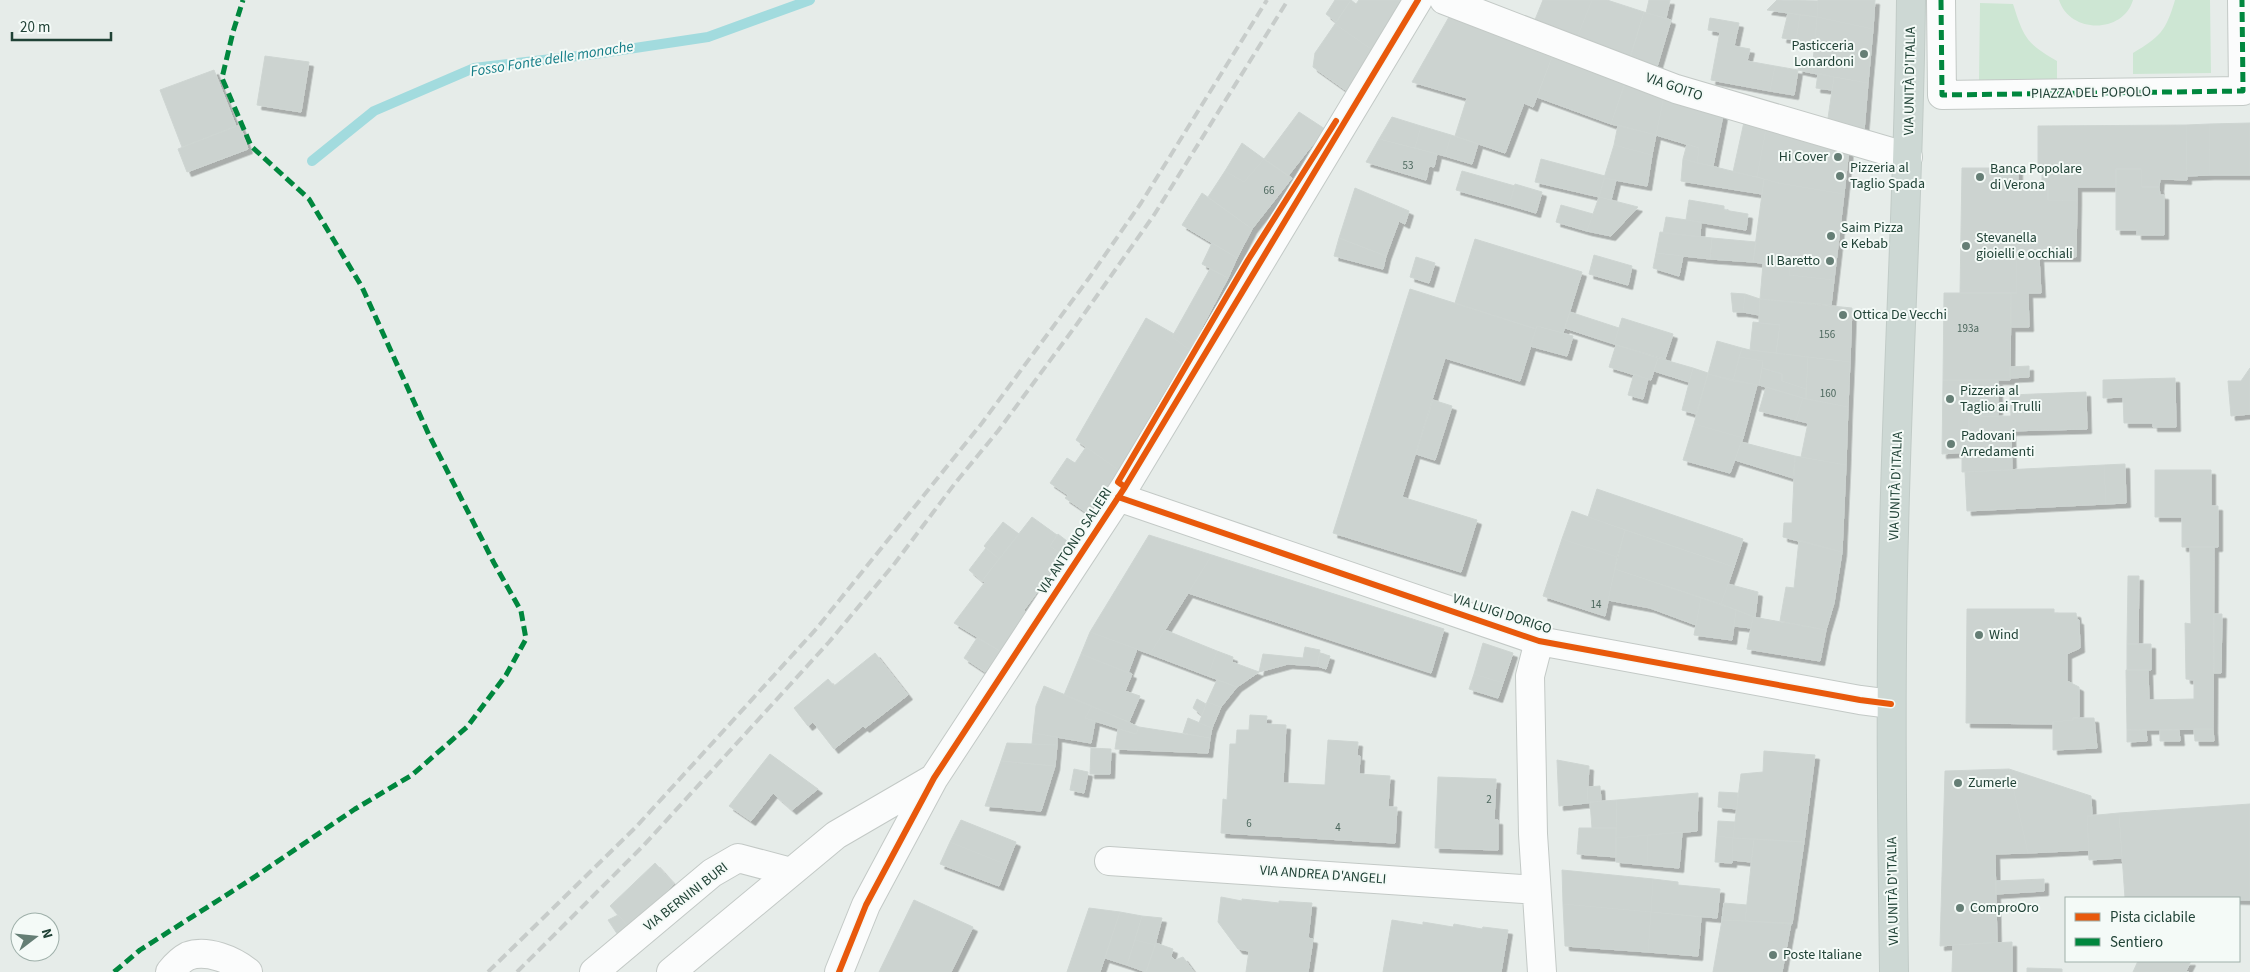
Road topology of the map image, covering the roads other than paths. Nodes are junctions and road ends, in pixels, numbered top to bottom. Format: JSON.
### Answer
{"nodes":[{"id":1,"x":1418,"y":0,"type":"edge"},
{"id":2,"x":1444,"y":0,"type":"edge"},
{"id":3,"x":1911,"y":0,"type":"edge"},
{"id":4,"x":1941,"y":0,"type":"edge"},
{"id":5,"x":2242,"y":0,"type":"edge"},
{"id":6,"x":2250,"y":102,"type":"edge"},
{"id":7,"x":1910,"y":103,"type":"junction"},
{"id":8,"x":1908,"y":157,"type":"junction"},
{"id":9,"x":1118,"y":497,"type":"junction"},
{"id":10,"x":1539,"y":641,"type":"junction"},
{"id":11,"x":1891,"y":704,"type":"junction"},
{"id":12,"x":934,"y":778,"type":"junction"},
{"id":13,"x":1109,"y":861,"type":"dead end"},
{"id":14,"x":791,"y":872,"type":"junction"},
{"id":15,"x":1536,"y":890,"type":"junction"},
{"id":16,"x":170,"y":972,"type":"edge"},
{"id":17,"x":248,"y":972,"type":"edge"},
{"id":18,"x":594,"y":972,"type":"edge"},
{"id":19,"x":671,"y":972,"type":"edge"},
{"id":20,"x":839,"y":972,"type":"edge"},
{"id":21,"x":1542,"y":972,"type":"edge"},
{"id":22,"x":1894,"y":972,"type":"edge"}],
"edges":[{"from":1,"to":9,"type":"street","name":"VIA ANTONIO SALIERI"},
{"from":2,"to":8,"type":"street","name":"VIA GOITO"},
{"from":3,"to":7,"type":"main road","name":"VIA UNITÀ D'ITALIA"},
{"from":4,"to":5,"type":"street","name":"PIAZZA DEL POPOLO"},
{"from":6,"to":7,"type":"street","name":"PIAZZA DEL POPOLO"},
{"from":7,"to":8,"type":"main road","name":"VIA UNITÀ D'ITALIA"},
{"from":8,"to":11,"type":"main road","name":"VIA UNITÀ D'ITALIA"},
{"from":9,"to":10,"type":"street","name":"VIA LUIGI DORIGO"},
{"from":9,"to":12,"type":"street","name":"VIA ANTONIO SALIERI"},
{"from":10,"to":11,"type":"street","name":"VIA LUIGI DORIGO"},
{"from":10,"to":15,"type":"street"},
{"from":11,"to":22,"type":"main road","name":"VIA UNITÀ D'ITALIA"},
{"from":12,"to":14,"type":"street"},
{"from":12,"to":20,"type":"street","name":"VIA ANTONIO SALIERI"},
{"from":13,"to":15,"type":"street","name":"VIA ANDREA D'ANGELI"},
{"from":14,"to":18,"type":"street","name":"VIA BERNINI BURI"},
{"from":14,"to":19,"type":"street"},
{"from":15,"to":21,"type":"street"},
{"from":16,"to":17,"type":"street"}]}
